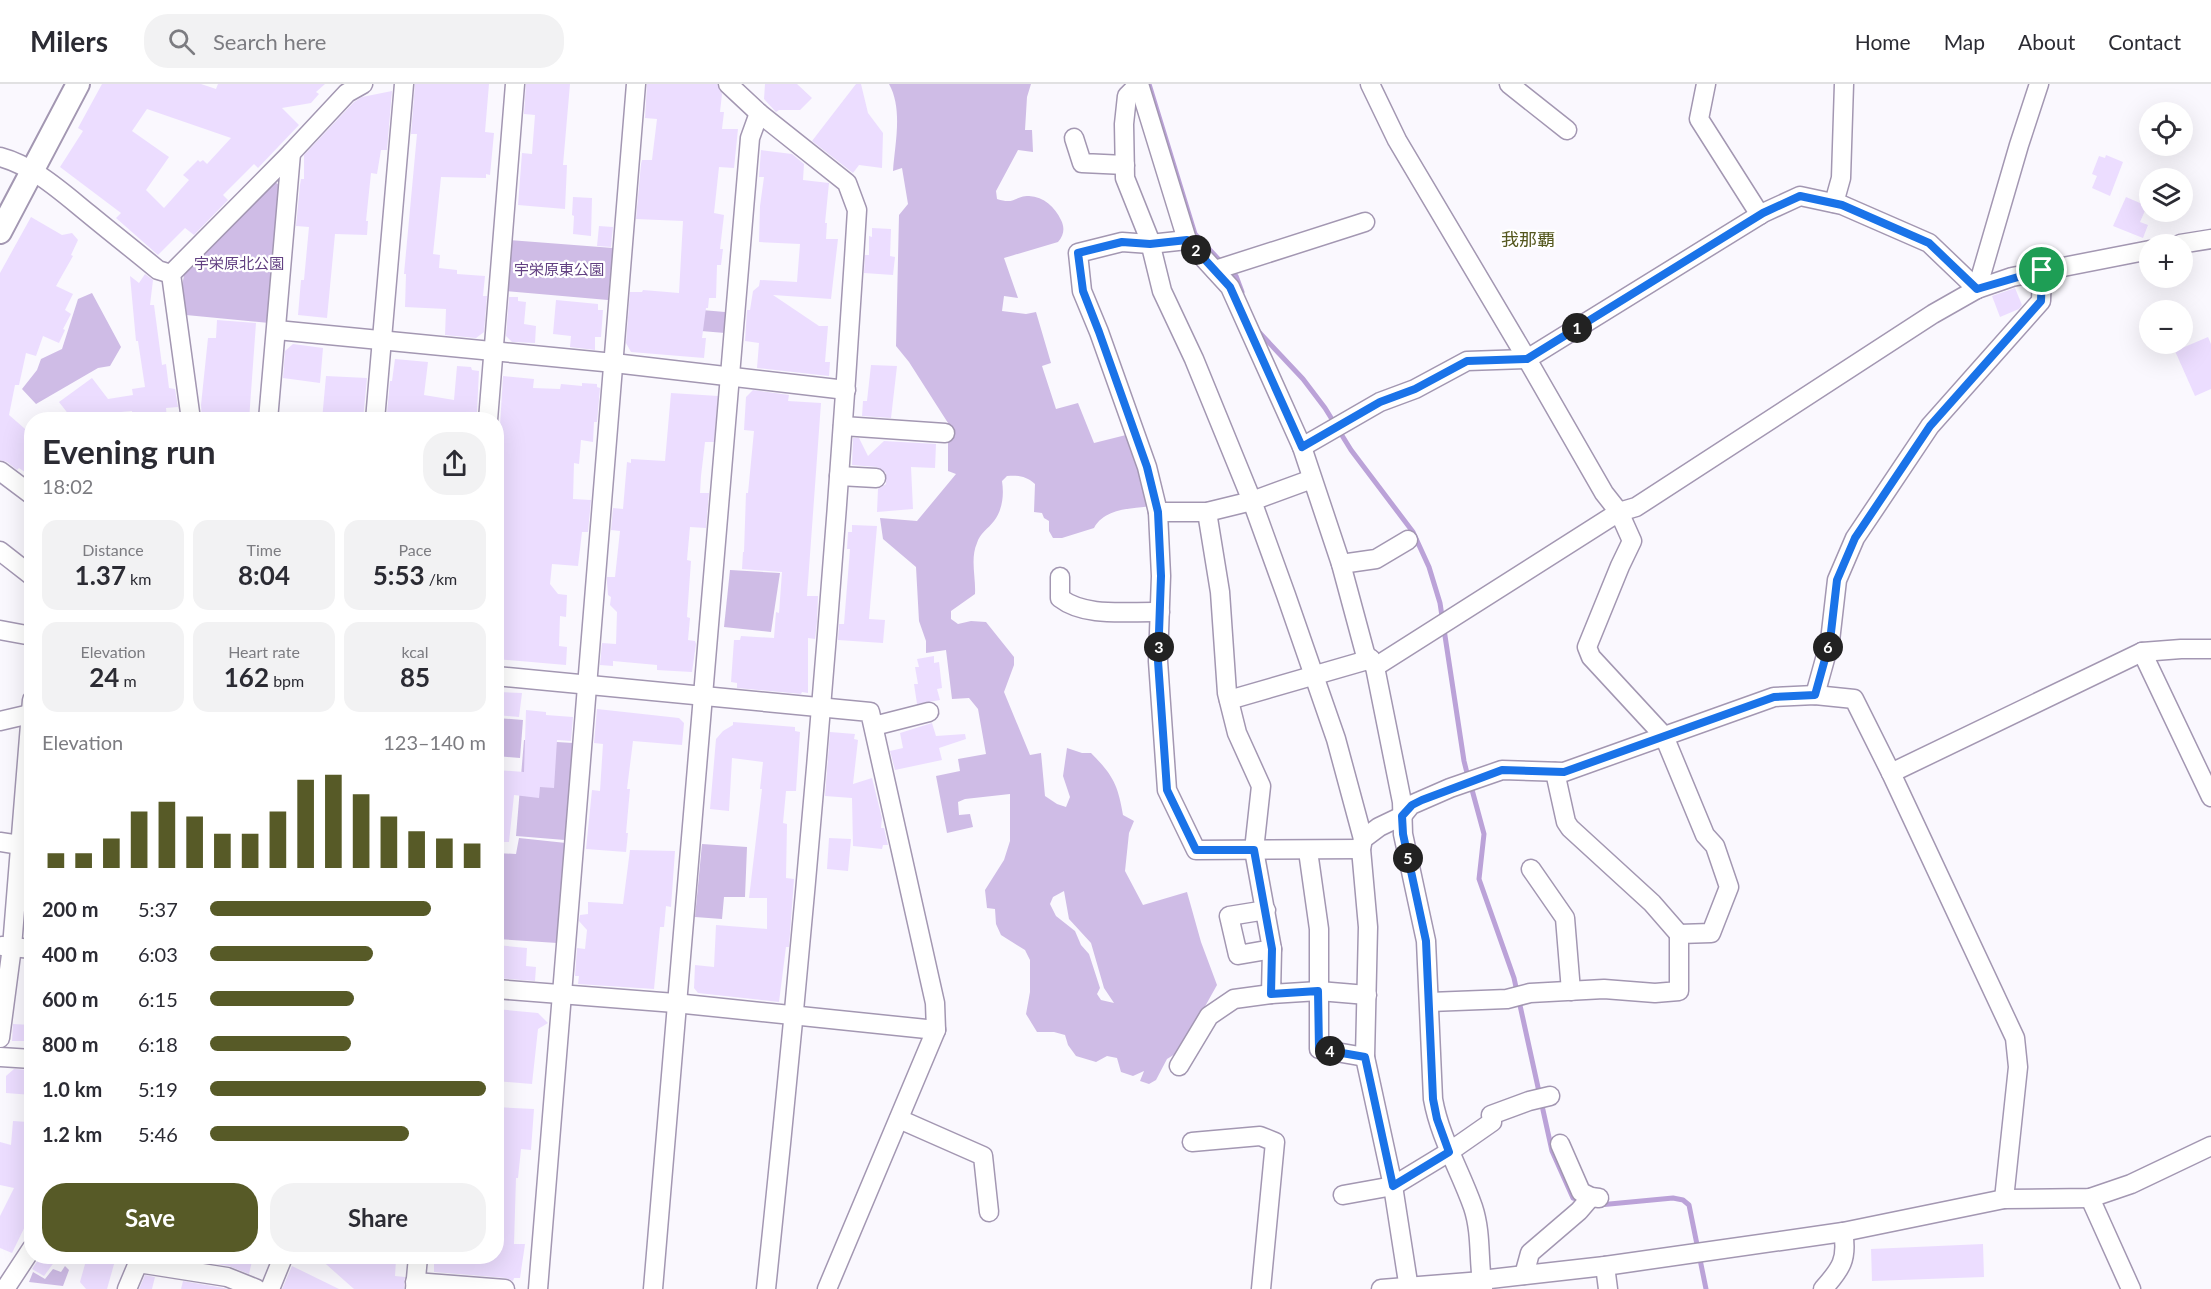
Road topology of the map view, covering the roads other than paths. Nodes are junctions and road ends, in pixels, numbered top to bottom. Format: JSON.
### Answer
{"nodes":[{"id":1,"x":78,"y":84,"type":"edge"},
{"id":2,"x":363,"y":84,"type":"edge"},
{"id":3,"x":404,"y":84,"type":"edge"},
{"id":4,"x":515,"y":84,"type":"edge"},
{"id":5,"x":636,"y":84,"type":"edge"},
{"id":6,"x":728,"y":84,"type":"edge"},
{"id":7,"x":1139,"y":84,"type":"edge"},
{"id":8,"x":1370,"y":84,"type":"edge"},
{"id":9,"x":1509,"y":84,"type":"edge"},
{"id":10,"x":1706,"y":84,"type":"edge"},
{"id":11,"x":1844,"y":84,"type":"edge"},
{"id":12,"x":2039,"y":84,"type":"edge"},
{"id":13,"x":759,"y":113,"type":"junction"},
{"id":14,"x":1567,"y":130,"type":"dead end"},
{"id":15,"x":1074,"y":138,"type":"dead end"},
{"id":16,"x":291,"y":153,"type":"junction"},
{"id":17,"x":0,"y":157,"type":"edge"},
{"id":18,"x":1125,"y":165,"type":"junction"},
{"id":19,"x":32,"y":171,"type":"junction"},
{"id":20,"x":1834,"y":203,"type":"junction"},
{"id":21,"x":1760,"y":215,"type":"junction"},
{"id":22,"x":1365,"y":222,"type":"dead end"},
{"id":23,"x":0,"y":232,"type":"edge"},
{"id":24,"x":2211,"y":239,"type":"edge"},
{"id":25,"x":1187,"y":240,"type":"junction"},
{"id":26,"x":2193,"y":242,"type":"edge"},
{"id":27,"x":1150,"y":244,"type":"junction"},
{"id":28,"x":2139,"y":252,"type":"edge"},
{"id":29,"x":1215,"y":269,"type":"junction"},
{"id":30,"x":2042,"y":270,"type":"junction"},
{"id":31,"x":171,"y":274,"type":"junction"},
{"id":32,"x":1977,"y":289,"type":"junction"},
{"id":33,"x":277,"y":330,"type":"junction"},
{"id":34,"x":382,"y":341,"type":"junction"},
{"id":35,"x":494,"y":352,"type":"junction"},
{"id":36,"x":1527,"y":359,"type":"junction"},
{"id":37,"x":614,"y":363,"type":"junction"},
{"id":38,"x":732,"y":377,"type":"junction"},
{"id":39,"x":846,"y":390,"type":"junction"},
{"id":40,"x":190,"y":412,"type":"edge"},
{"id":41,"x":269,"y":412,"type":"edge"},
{"id":42,"x":376,"y":412,"type":"edge"},
{"id":43,"x":489,"y":412,"type":"edge"},
{"id":44,"x":843,"y":426,"type":"junction"},
{"id":45,"x":945,"y":433,"type":"dead end"},
{"id":46,"x":1302,"y":447,"type":"junction"},
{"id":47,"x":0,"y":471,"type":"edge"},
{"id":48,"x":839,"y":476,"type":"junction"},
{"id":49,"x":876,"y":478,"type":"dead end"},
{"id":50,"x":1312,"y":479,"type":"junction"},
{"id":51,"x":24,"y":489,"type":"edge"},
{"id":52,"x":1252,"y":501,"type":"junction"},
{"id":53,"x":1158,"y":512,"type":"junction"},
{"id":54,"x":1207,"y":512,"type":"junction"},
{"id":55,"x":1619,"y":512,"type":"junction"},
{"id":56,"x":1408,"y":540,"type":"dead end"},
{"id":57,"x":0,"y":551,"type":"edge"},
{"id":58,"x":1341,"y":564,"type":"junction"},
{"id":59,"x":24,"y":570,"type":"edge"},
{"id":60,"x":1060,"y":577,"type":"dead end"},
{"id":61,"x":1160,"y":612,"type":"junction"},
{"id":62,"x":0,"y":630,"type":"edge"},
{"id":63,"x":24,"y":634,"type":"edge"},
{"id":64,"x":2211,"y":649,"type":"edge"},
{"id":65,"x":2142,"y":652,"type":"junction"},
{"id":66,"x":1373,"y":663,"type":"junction"},
{"id":67,"x":1315,"y":675,"type":"junction"},
{"id":68,"x":504,"y":677,"type":"edge"},
{"id":69,"x":586,"y":685,"type":"junction"},
{"id":70,"x":1815,"y":695,"type":"junction"},
{"id":71,"x":704,"y":697,"type":"junction"},
{"id":72,"x":1228,"y":700,"type":"junction"},
{"id":73,"x":821,"y":708,"type":"junction"},
{"id":74,"x":24,"y":710,"type":"edge"},
{"id":75,"x":929,"y":712,"type":"dead end"},
{"id":76,"x":0,"y":721,"type":"edge"},
{"id":77,"x":874,"y":726,"type":"junction"},
{"id":78,"x":1664,"y":736,"type":"junction"},
{"id":79,"x":1555,"y":772,"type":"junction"},
{"id":80,"x":1891,"y":773,"type":"junction"},
{"id":81,"x":24,"y":795,"type":"edge"},
{"id":82,"x":2211,"y":797,"type":"edge"},
{"id":83,"x":1402,"y":816,"type":"junction"},
{"id":84,"x":0,"y":842,"type":"edge"},
{"id":85,"x":1362,"y":844,"type":"junction"},
{"id":86,"x":20,"y":845,"type":"junction"},
{"id":87,"x":1254,"y":850,"type":"junction"},
{"id":88,"x":1308,"y":851,"type":"junction"},
{"id":89,"x":1531,"y":869,"type":"dead end"},
{"id":90,"x":1266,"y":910,"type":"junction"},
{"id":91,"x":1679,"y":934,"type":"junction"},
{"id":92,"x":6,"y":947,"type":"edge"},
{"id":93,"x":24,"y":948,"type":"edge"},
{"id":94,"x":1272,"y":949,"type":"junction"},
{"id":95,"x":504,"y":989,"type":"edge"},
{"id":96,"x":1318,"y":991,"type":"junction"},
{"id":97,"x":1571,"y":991,"type":"junction"},
{"id":98,"x":561,"y":993,"type":"junction"},
{"id":99,"x":1271,"y":994,"type":"junction"},
{"id":100,"x":1367,"y":995,"type":"junction"},
{"id":101,"x":1430,"y":1002,"type":"junction"},
{"id":102,"x":675,"y":1003,"type":"junction"},
{"id":103,"x":795,"y":1017,"type":"junction"},
{"id":104,"x":936,"y":1030,"type":"junction"},
{"id":105,"x":0,"y":1038,"type":"edge"},
{"id":106,"x":0,"y":1057,"type":"edge"},
{"id":107,"x":1365,"y":1057,"type":"junction"},
{"id":108,"x":24,"y":1058,"type":"edge"},
{"id":109,"x":1179,"y":1066,"type":"dead end"},
{"id":110,"x":1550,"y":1096,"type":"dead end"},
{"id":111,"x":899,"y":1119,"type":"junction"},
{"id":112,"x":1192,"y":1142,"type":"dead end"},
{"id":113,"x":1560,"y":1143,"type":"dead end"},
{"id":114,"x":2211,"y":1146,"type":"edge"},
{"id":115,"x":1449,"y":1152,"type":"junction"},
{"id":116,"x":1393,"y":1186,"type":"junction"},
{"id":117,"x":1343,"y":1195,"type":"dead end"},
{"id":118,"x":2004,"y":1198,"type":"junction"},
{"id":119,"x":2090,"y":1198,"type":"junction"},
{"id":120,"x":989,"y":1212,"type":"dead end"},
{"id":121,"x":1843,"y":1232,"type":"junction"},
{"id":122,"x":24,"y":1260,"type":"edge"},
{"id":123,"x":138,"y":1264,"type":"edge"},
{"id":124,"x":144,"y":1264,"type":"edge"},
{"id":125,"x":281,"y":1264,"type":"edge"},
{"id":126,"x":417,"y":1264,"type":"edge"},
{"id":127,"x":1605,"y":1266,"type":"junction"},
{"id":128,"x":1524,"y":1275,"type":"junction"},
{"id":129,"x":1485,"y":1283,"type":"edge"},
{"id":130,"x":415,"y":1286,"type":"edge"},
{"id":131,"x":1408,"y":1288,"type":"edge"},
{"id":132,"x":5,"y":1289,"type":"edge"},
{"id":133,"x":127,"y":1289,"type":"edge"},
{"id":134,"x":256,"y":1289,"type":"edge"},
{"id":135,"x":270,"y":1289,"type":"edge"},
{"id":136,"x":505,"y":1289,"type":"edge"},
{"id":137,"x":538,"y":1289,"type":"edge"},
{"id":138,"x":653,"y":1289,"type":"edge"},
{"id":139,"x":766,"y":1289,"type":"edge"},
{"id":140,"x":827,"y":1289,"type":"edge"},
{"id":141,"x":1261,"y":1289,"type":"edge"},
{"id":142,"x":1381,"y":1289,"type":"edge"},
{"id":143,"x":1608,"y":1289,"type":"edge"},
{"id":144,"x":1823,"y":1289,"type":"edge"},
{"id":145,"x":2131,"y":1289,"type":"edge"}],
"edges":[{"from":1,"to":19,"type":"street"},
{"from":2,"to":16,"type":"street"},
{"from":3,"to":34,"type":"street"},
{"from":4,"to":35,"type":"street"},
{"from":5,"to":37,"type":"street"},
{"from":6,"to":13,"type":"street"},
{"from":7,"to":18,"type":"street"},
{"from":7,"to":25,"type":"street"},
{"from":8,"to":36,"type":"street"},
{"from":9,"to":14,"type":"street"},
{"from":10,"to":21,"type":"street"},
{"from":11,"to":20,"type":"street"},
{"from":12,"to":32,"type":"street"},
{"from":13,"to":38,"type":"street"},
{"from":13,"to":39,"type":"street"},
{"from":15,"to":18,"type":"street"},
{"from":16,"to":31,"type":"street"},
{"from":16,"to":33,"type":"street"},
{"from":17,"to":19,"type":"street"},
{"from":18,"to":27,"type":"street"},
{"from":19,"to":23,"type":"street"},
{"from":19,"to":31,"type":"street"},
{"from":20,"to":21,"type":"street"},
{"from":20,"to":32,"type":"street"},
{"from":21,"to":36,"type":"street"},
{"from":22,"to":29,"type":"street"},
{"from":24,"to":26,"type":"street"},
{"from":25,"to":27,"type":"street"},
{"from":25,"to":29,"type":"street"},
{"from":27,"to":52,"type":"street"},
{"from":27,"to":53,"type":"street"},
{"from":28,"to":30,"type":"street"},
{"from":29,"to":46,"type":"street"},
{"from":30,"to":32,"type":"street"},
{"from":30,"to":70,"type":"street"},
{"from":31,"to":40,"type":"street"},
{"from":32,"to":55,"type":"street"},
{"from":33,"to":34,"type":"street"},
{"from":33,"to":41,"type":"street"},
{"from":34,"to":35,"type":"street"},
{"from":34,"to":42,"type":"street"},
{"from":35,"to":37,"type":"street"},
{"from":35,"to":43,"type":"street"},
{"from":36,"to":46,"type":"street"},
{"from":36,"to":55,"type":"street"},
{"from":37,"to":38,"type":"street"},
{"from":37,"to":69,"type":"street"},
{"from":38,"to":39,"type":"street"},
{"from":38,"to":71,"type":"street"},
{"from":39,"to":44,"type":"street"},
{"from":44,"to":45,"type":"street"},
{"from":44,"to":48,"type":"street"},
{"from":46,"to":50,"type":"street"},
{"from":47,"to":51,"type":"street"},
{"from":48,"to":49,"type":"street"},
{"from":48,"to":73,"type":"street"},
{"from":50,"to":52,"type":"street"},
{"from":50,"to":58,"type":"street"},
{"from":52,"to":54,"type":"street"},
{"from":52,"to":67,"type":"street"},
{"from":53,"to":54,"type":"street"},
{"from":53,"to":61,"type":"street"},
{"from":54,"to":72,"type":"street"},
{"from":55,"to":66,"type":"street"},
{"from":55,"to":78,"type":"street"},
{"from":56,"to":58,"type":"street"},
{"from":57,"to":59,"type":"street"},
{"from":58,"to":66,"type":"street"},
{"from":60,"to":61,"type":"street"},
{"from":61,"to":87,"type":"street"},
{"from":62,"to":63,"type":"street"},
{"from":64,"to":65,"type":"street"},
{"from":65,"to":80,"type":"street"},
{"from":65,"to":82,"type":"street"},
{"from":66,"to":67,"type":"street"},
{"from":66,"to":83,"type":"street"},
{"from":67,"to":72,"type":"street"},
{"from":67,"to":85,"type":"street"},
{"from":68,"to":69,"type":"street"},
{"from":69,"to":71,"type":"street"},
{"from":69,"to":98,"type":"street"},
{"from":70,"to":78,"type":"street"},
{"from":70,"to":80,"type":"street"},
{"from":71,"to":73,"type":"street"},
{"from":71,"to":102,"type":"street"},
{"from":72,"to":87,"type":"street"},
{"from":73,"to":77,"type":"street"},
{"from":73,"to":103,"type":"street"},
{"from":74,"to":76,"type":"street"},
{"from":75,"to":77,"type":"street"},
{"from":77,"to":104,"type":"street"},
{"from":78,"to":79,"type":"street"},
{"from":78,"to":91,"type":"street"},
{"from":79,"to":83,"type":"street"},
{"from":79,"to":91,"type":"street"},
{"from":80,"to":118,"type":"street"},
{"from":81,"to":86,"type":"street"},
{"from":83,"to":85,"type":"street"},
{"from":83,"to":101,"type":"street"},
{"from":84,"to":86,"type":"street"},
{"from":85,"to":88,"type":"street"},
{"from":85,"to":100,"type":"street"},
{"from":86,"to":92,"type":"street"},
{"from":87,"to":88,"type":"street"},
{"from":87,"to":90,"type":"street"},
{"from":88,"to":96,"type":"street"},
{"from":89,"to":97,"type":"street"},
{"from":90,"to":94,"type":"street"},
{"from":90,"to":94,"type":"street"},
{"from":91,"to":97,"type":"street"},
{"from":92,"to":93,"type":"street"},
{"from":92,"to":105,"type":"street"},
{"from":94,"to":99,"type":"street"},
{"from":95,"to":98,"type":"street"},
{"from":96,"to":99,"type":"street"},
{"from":96,"to":100,"type":"street"},
{"from":96,"to":107,"type":"street"},
{"from":97,"to":101,"type":"street"},
{"from":98,"to":102,"type":"street"},
{"from":98,"to":137,"type":"street"},
{"from":99,"to":109,"type":"street"},
{"from":100,"to":107,"type":"street"},
{"from":101,"to":115,"type":"street"},
{"from":102,"to":103,"type":"street"},
{"from":102,"to":138,"type":"street"},
{"from":103,"to":104,"type":"street"},
{"from":103,"to":139,"type":"street"},
{"from":104,"to":111,"type":"street"},
{"from":106,"to":108,"type":"street"},
{"from":107,"to":116,"type":"street"},
{"from":110,"to":115,"type":"street"},
{"from":111,"to":120,"type":"street"},
{"from":111,"to":140,"type":"street"},
{"from":112,"to":141,"type":"street"},
{"from":113,"to":128,"type":"street"},
{"from":114,"to":119,"type":"street"},
{"from":115,"to":116,"type":"street"},
{"from":115,"to":129,"type":"street"},
{"from":116,"to":117,"type":"street"},
{"from":116,"to":131,"type":"street"},
{"from":118,"to":119,"type":"street"},
{"from":118,"to":121,"type":"street"},
{"from":119,"to":145,"type":"street"},
{"from":121,"to":127,"type":"street"},
{"from":121,"to":144,"type":"street"},
{"from":122,"to":132,"type":"street"},
{"from":123,"to":133,"type":"street"},
{"from":124,"to":134,"type":"street"},
{"from":125,"to":135,"type":"street"},
{"from":126,"to":130,"type":"street"},
{"from":127,"to":128,"type":"street"},
{"from":127,"to":143,"type":"street"},
{"from":128,"to":129,"type":"street"},
{"from":129,"to":131,"type":"street"},
{"from":130,"to":136,"type":"street"},
{"from":131,"to":142,"type":"street"}]}
